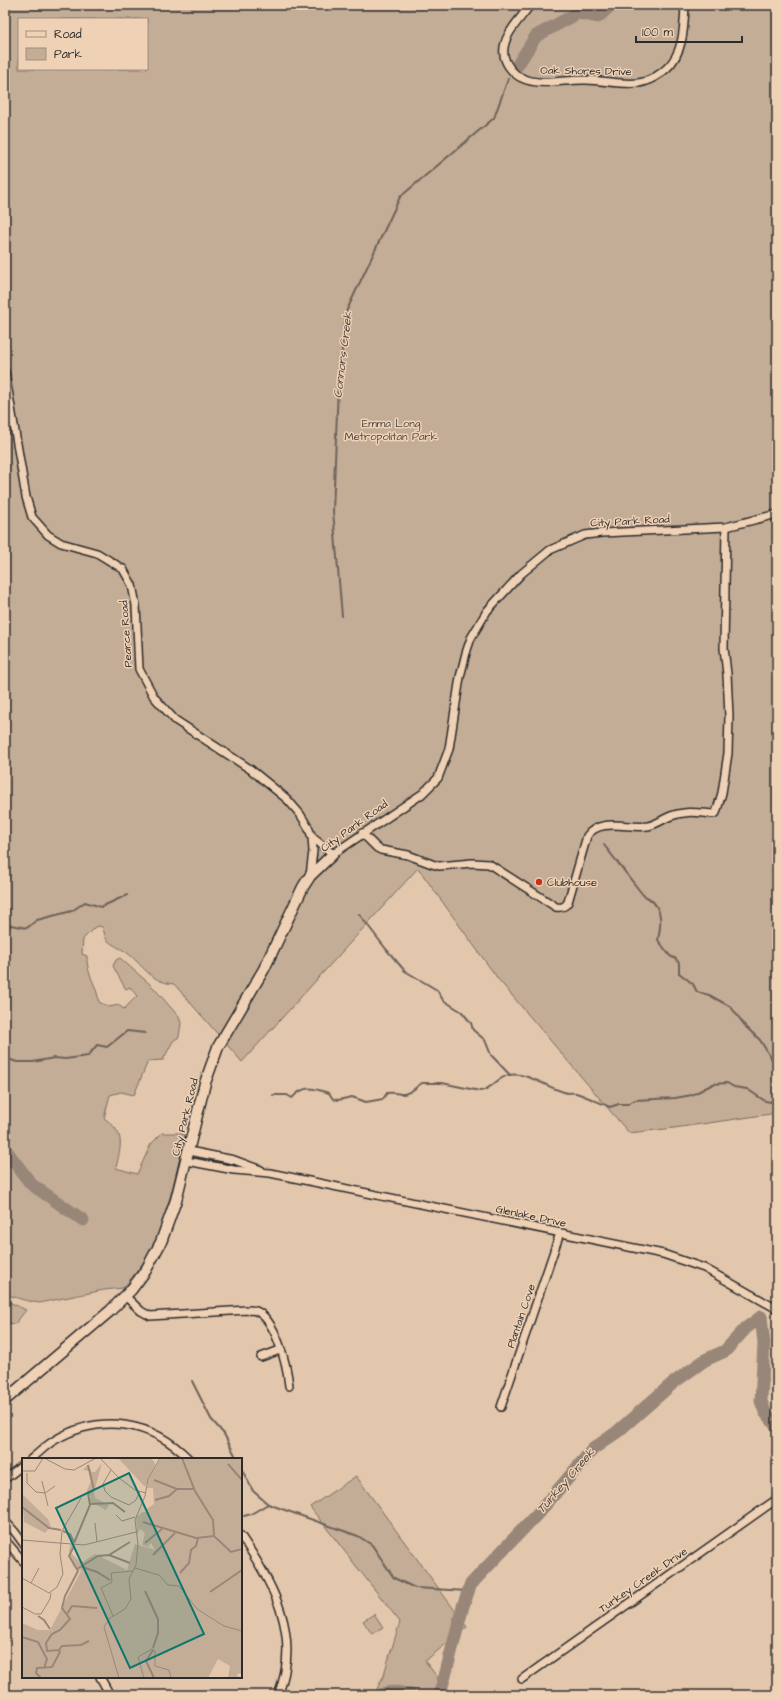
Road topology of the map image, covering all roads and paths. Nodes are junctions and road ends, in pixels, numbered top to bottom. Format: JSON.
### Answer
{"nodes":[{"id":1,"x":530,"y":5,"type":"edge"},
{"id":2,"x":685,"y":5,"type":"edge"},
{"id":3,"x":5,"y":372,"type":"edge"},
{"id":4,"x":777,"y":514,"type":"edge"},
{"id":5,"x":726,"y":527,"type":"junction"},
{"id":6,"x":362,"y":833,"type":"junction"},
{"id":7,"x":312,"y":837,"type":"junction"},
{"id":8,"x":333,"y":854,"type":"junction"},
{"id":9,"x":310,"y":876,"type":"junction"},
{"id":10,"x":189,"y":1151,"type":"junction"},
{"id":11,"x":187,"y":1161,"type":"junction"},
{"id":12,"x":270,"y":1173,"type":"junction"},
{"id":13,"x":560,"y":1233,"type":"junction"},
{"id":14,"x":125,"y":1296,"type":"junction"},
{"id":15,"x":777,"y":1309,"type":"edge"},
{"id":16,"x":280,"y":1350,"type":"junction"},
{"id":17,"x":261,"y":1357,"type":"dead end"},
{"id":18,"x":289,"y":1386,"type":"dead end"},
{"id":19,"x":5,"y":1400,"type":"edge"},
{"id":20,"x":501,"y":1407,"type":"dead end"},
{"id":21,"x":32,"y":1458,"type":"edge"},
{"id":22,"x":188,"y":1458,"type":"edge"},
{"id":23,"x":22,"y":1466,"type":"edge"},
{"id":24,"x":5,"y":1479,"type":"edge"},
{"id":25,"x":777,"y":1499,"type":"edge"},
{"id":26,"x":5,"y":1521,"type":"edge"},
{"id":27,"x":242,"y":1538,"type":"edge"},
{"id":28,"x":5,"y":1540,"type":"edge"},
{"id":29,"x":22,"y":1542,"type":"edge"},
{"id":30,"x":22,"y":1560,"type":"edge"},
{"id":31,"x":101,"y":1678,"type":"edge"},
{"id":32,"x":522,"y":1679,"type":"dead end"},
{"id":33,"x":110,"y":1695,"type":"edge"},
{"id":34,"x":278,"y":1695,"type":"edge"}],
"edges":[{"from":1,"to":2,"type":"street","name":"Oak Shores Drive"},
{"from":3,"to":7,"type":"street","name":"Pearce Road"},
{"from":4,"to":5,"type":"street","name":"City Park Road"},
{"from":5,"to":6,"type":"street","name":"City Park Road"},
{"from":5,"to":6,"type":"street"},
{"from":6,"to":8,"type":"street","name":"City Park Road"},
{"from":7,"to":8,"type":"street"},
{"from":7,"to":9,"type":"street","name":"Pearce Road"},
{"from":8,"to":9,"type":"street","name":"City Park Road"},
{"from":9,"to":10,"type":"street","name":"City Park Road"},
{"from":10,"to":11,"type":"street","name":"City Park Road"},
{"from":10,"to":12,"type":"street","name":"Glenlake Drive"},
{"from":11,"to":12,"type":"street","name":"Glenlake Drive"},
{"from":11,"to":14,"type":"street","name":"City Park Road"},
{"from":12,"to":13,"type":"street","name":"Glenlake Drive"},
{"from":13,"to":15,"type":"street","name":"Glenlake Drive"},
{"from":13,"to":20,"type":"street","name":"Plantain Cove"},
{"from":14,"to":16,"type":"street"},
{"from":14,"to":19,"type":"street","name":"City Park Road"},
{"from":16,"to":17,"type":"street"},
{"from":16,"to":18,"type":"street"},
{"from":21,"to":22,"type":"street"},
{"from":23,"to":24,"type":"street"},
{"from":25,"to":32,"type":"street","name":"Turkey Creek Drive"},
{"from":26,"to":29,"type":"street"},
{"from":27,"to":34,"type":"street"},
{"from":28,"to":30,"type":"street"},
{"from":31,"to":33,"type":"street"}]}
